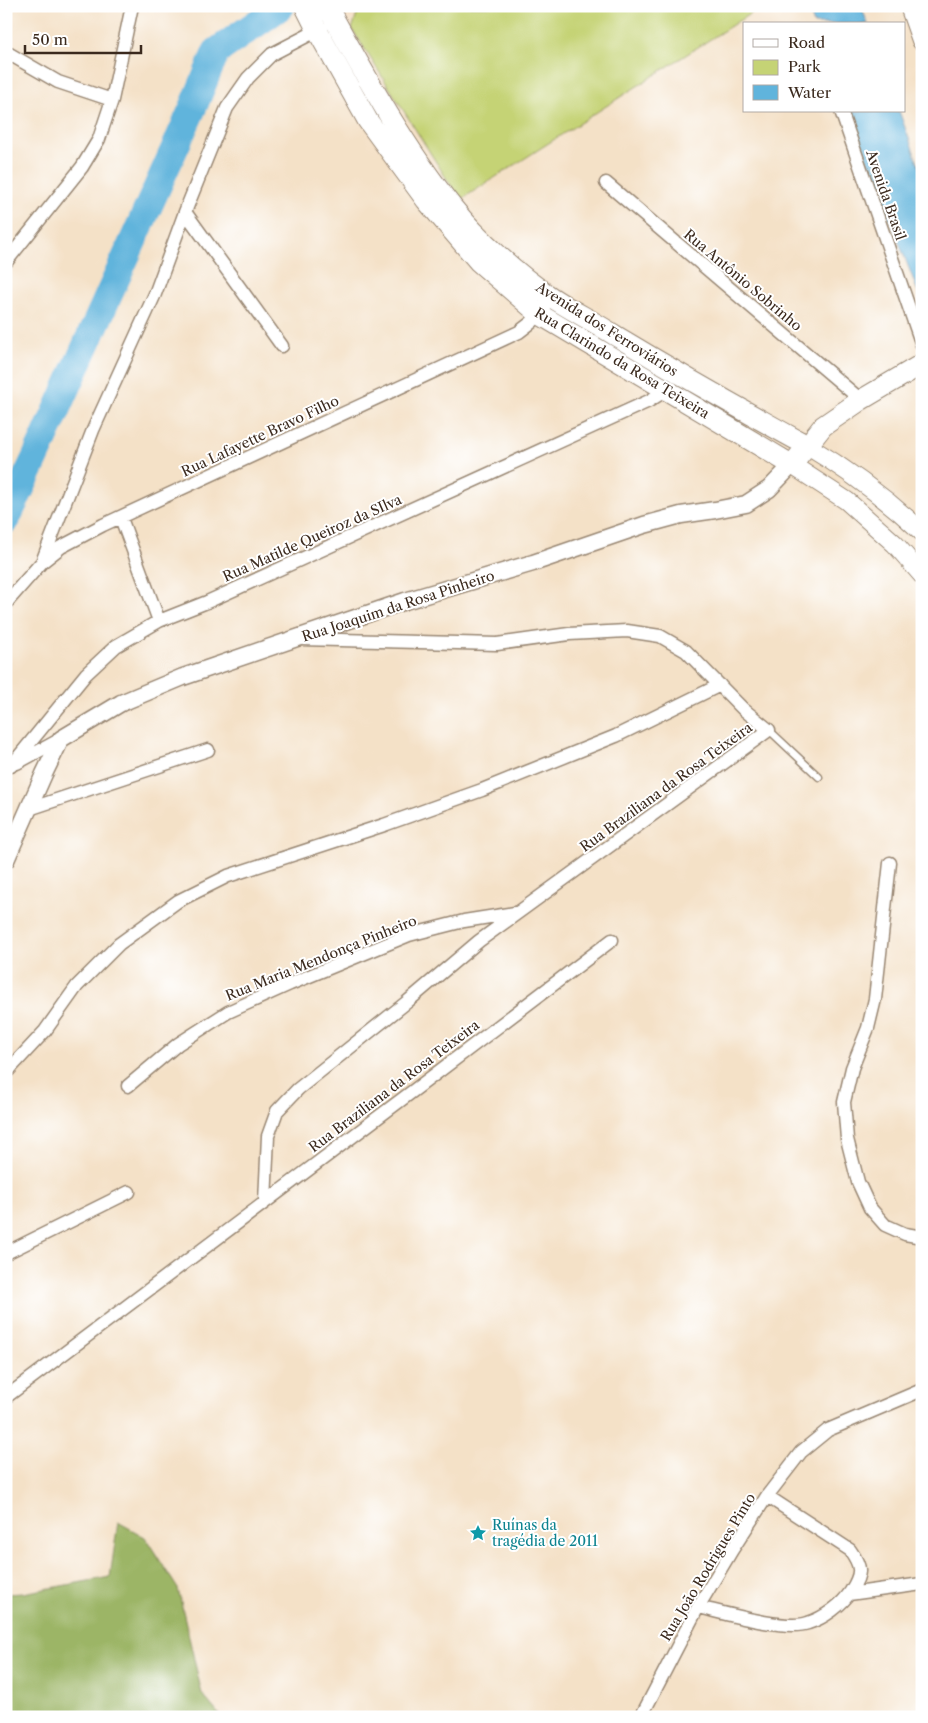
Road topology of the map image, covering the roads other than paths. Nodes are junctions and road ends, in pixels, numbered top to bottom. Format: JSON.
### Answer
{"nodes":[{"id":1,"x":132,"y":6,"type":"edge"},
{"id":2,"x":910,"y":6,"type":"edge"},
{"id":3,"x":332,"y":14,"type":"edge"},
{"id":4,"x":310,"y":17,"type":"edge"},
{"id":5,"x":922,"y":40,"type":"edge"},
{"id":6,"x":6,"y":52,"type":"edge"},
{"id":7,"x":112,"y":100,"type":"junction"},
{"id":8,"x":841,"y":112,"type":"edge"},
{"id":9,"x":606,"y":183,"type":"dead end"},
{"id":10,"x":185,"y":212,"type":"junction"},
{"id":11,"x":6,"y":262,"type":"edge"},
{"id":12,"x":551,"y":298,"type":"junction"},
{"id":13,"x":539,"y":314,"type":"junction"},
{"id":14,"x":922,"y":345,"type":"edge"},
{"id":15,"x":282,"y":346,"type":"dead end"},
{"id":16,"x":922,"y":364,"type":"edge"},
{"id":17,"x":684,"y":377,"type":"junction"},
{"id":18,"x":667,"y":391,"type":"junction"},
{"id":19,"x":860,"y":400,"type":"junction"},
{"id":20,"x":806,"y":445,"type":"junction"},
{"id":21,"x":792,"y":464,"type":"junction"},
{"id":22,"x":121,"y":518,"type":"junction"},
{"id":23,"x":922,"y":532,"type":"edge"},
{"id":24,"x":42,"y":562,"type":"junction"},
{"id":25,"x":922,"y":575,"type":"edge"},
{"id":26,"x":6,"y":603,"type":"edge"},
{"id":27,"x":159,"y":622,"type":"junction"},
{"id":28,"x":294,"y":639,"type":"junction"},
{"id":29,"x":720,"y":685,"type":"junction"},
{"id":30,"x":769,"y":730,"type":"junction"},
{"id":31,"x":61,"y":739,"type":"junction"},
{"id":32,"x":208,"y":750,"type":"dead end"},
{"id":33,"x":9,"y":766,"type":"edge"},
{"id":34,"x":819,"y":776,"type":"dead end"},
{"id":35,"x":29,"y":809,"type":"junction"},
{"id":36,"x":6,"y":860,"type":"edge"},
{"id":37,"x":890,"y":863,"type":"dead end"},
{"id":38,"x":518,"y":912,"type":"junction"},
{"id":39,"x":612,"y":940,"type":"dead end"},
{"id":40,"x":6,"y":1073,"type":"edge"},
{"id":41,"x":128,"y":1086,"type":"dead end"},
{"id":42,"x":129,"y":1192,"type":"dead end"},
{"id":43,"x":265,"y":1202,"type":"junction"},
{"id":44,"x":922,"y":1237,"type":"edge"},
{"id":45,"x":6,"y":1253,"type":"edge"},
{"id":46,"x":922,"y":1390,"type":"edge"},
{"id":47,"x":6,"y":1397,"type":"edge"},
{"id":48,"x":767,"y":1496,"type":"junction"},
{"id":49,"x":922,"y":1584,"type":"edge"},
{"id":50,"x":849,"y":1594,"type":"junction"},
{"id":51,"x":698,"y":1607,"type":"junction"},
{"id":52,"x":641,"y":1717,"type":"edge"}],
"edges":[{"from":1,"to":7,"type":"street"},
{"from":2,"to":5,"type":"main road"},
{"from":3,"to":4,"type":"street"},
{"from":3,"to":12,"type":"main road","name":"Avenida dos Ferroviários"},
{"from":4,"to":10,"type":"street"},
{"from":4,"to":13,"type":"main road","name":"Rua Clarindo da Rosa Teixeira"},
{"from":6,"to":7,"type":"street"},
{"from":7,"to":11,"type":"street"},
{"from":8,"to":14,"type":"street","name":"Avenida Brasil"},
{"from":9,"to":19,"type":"street","name":"Rua Antônio Sobrinho"},
{"from":10,"to":15,"type":"street"},
{"from":10,"to":24,"type":"street"},
{"from":12,"to":13,"type":"street","name":"Rua Lafayette Bravo Filho"},
{"from":12,"to":17,"type":"main road","name":"Avenida dos Ferroviários"},
{"from":13,"to":18,"type":"main road","name":"Rua Clarindo da Rosa Teixeira"},
{"from":13,"to":22,"type":"street","name":"Rua Lafayette Bravo Filho"},
{"from":16,"to":19,"type":"main road"},
{"from":17,"to":18,"type":"street","name":"Rua Matilde Queiroz da SIlva"},
{"from":17,"to":20,"type":"main road","name":"Avenida dos Ferroviários"},
{"from":18,"to":21,"type":"main road","name":"Rua Clarindo da Rosa Teixeira"},
{"from":18,"to":27,"type":"street","name":"Rua Matilde Queiroz da SIlva"},
{"from":19,"to":20,"type":"main road"},
{"from":20,"to":21,"type":"main road"},
{"from":20,"to":23,"type":"main road","name":"Avenida dos Ferroviários"},
{"from":21,"to":25,"type":"main road","name":"Rua Clarindo da Rosa Teixeira"},
{"from":21,"to":28,"type":"street","name":"Rua Joaquim da Rosa Pinheiro"},
{"from":22,"to":24,"type":"street","name":"Rua Lafayette Bravo Filho"},
{"from":22,"to":27,"type":"street"},
{"from":24,"to":26,"type":"street","name":"Rua Lafayette Bravo Filho"},
{"from":27,"to":33,"type":"street","name":"Rua Matilde Queiroz da SIlva"},
{"from":28,"to":29,"type":"street","name":"Rua Braziliana da Rosa Teixeira"},
{"from":28,"to":31,"type":"street","name":"Rua Joaquim da Rosa Pinheiro"},
{"from":29,"to":30,"type":"street","name":"Rua Braziliana da Rosa Teixeira"},
{"from":29,"to":40,"type":"street"},
{"from":30,"to":34,"type":"lane"},
{"from":30,"to":38,"type":"street","name":"Rua Braziliana da Rosa Teixeira"},
{"from":31,"to":33,"type":"street","name":"Rua Joaquim da Rosa Pinheiro"},
{"from":31,"to":35,"type":"street"},
{"from":32,"to":35,"type":"street"},
{"from":35,"to":36,"type":"street"},
{"from":37,"to":44,"type":"street"},
{"from":38,"to":41,"type":"street","name":"Rua Maria Mendonça Pinheiro"},
{"from":38,"to":43,"type":"street","name":"Rua Braziliana da Rosa Teixeira"},
{"from":39,"to":43,"type":"street","name":"Rua Braziliana da Rosa Teixeira"},
{"from":42,"to":45,"type":"street"},
{"from":43,"to":47,"type":"street","name":"Rua Braziliana da Rosa Teixeira"},
{"from":46,"to":48,"type":"street","name":"Rua João Rodrigues Pinto"},
{"from":48,"to":50,"type":"street"},
{"from":48,"to":51,"type":"street","name":"Rua João Rodrigues Pinto"},
{"from":49,"to":50,"type":"street"},
{"from":50,"to":51,"type":"street"},
{"from":51,"to":52,"type":"street","name":"Rua João Rodrigues Pinto"}]}
